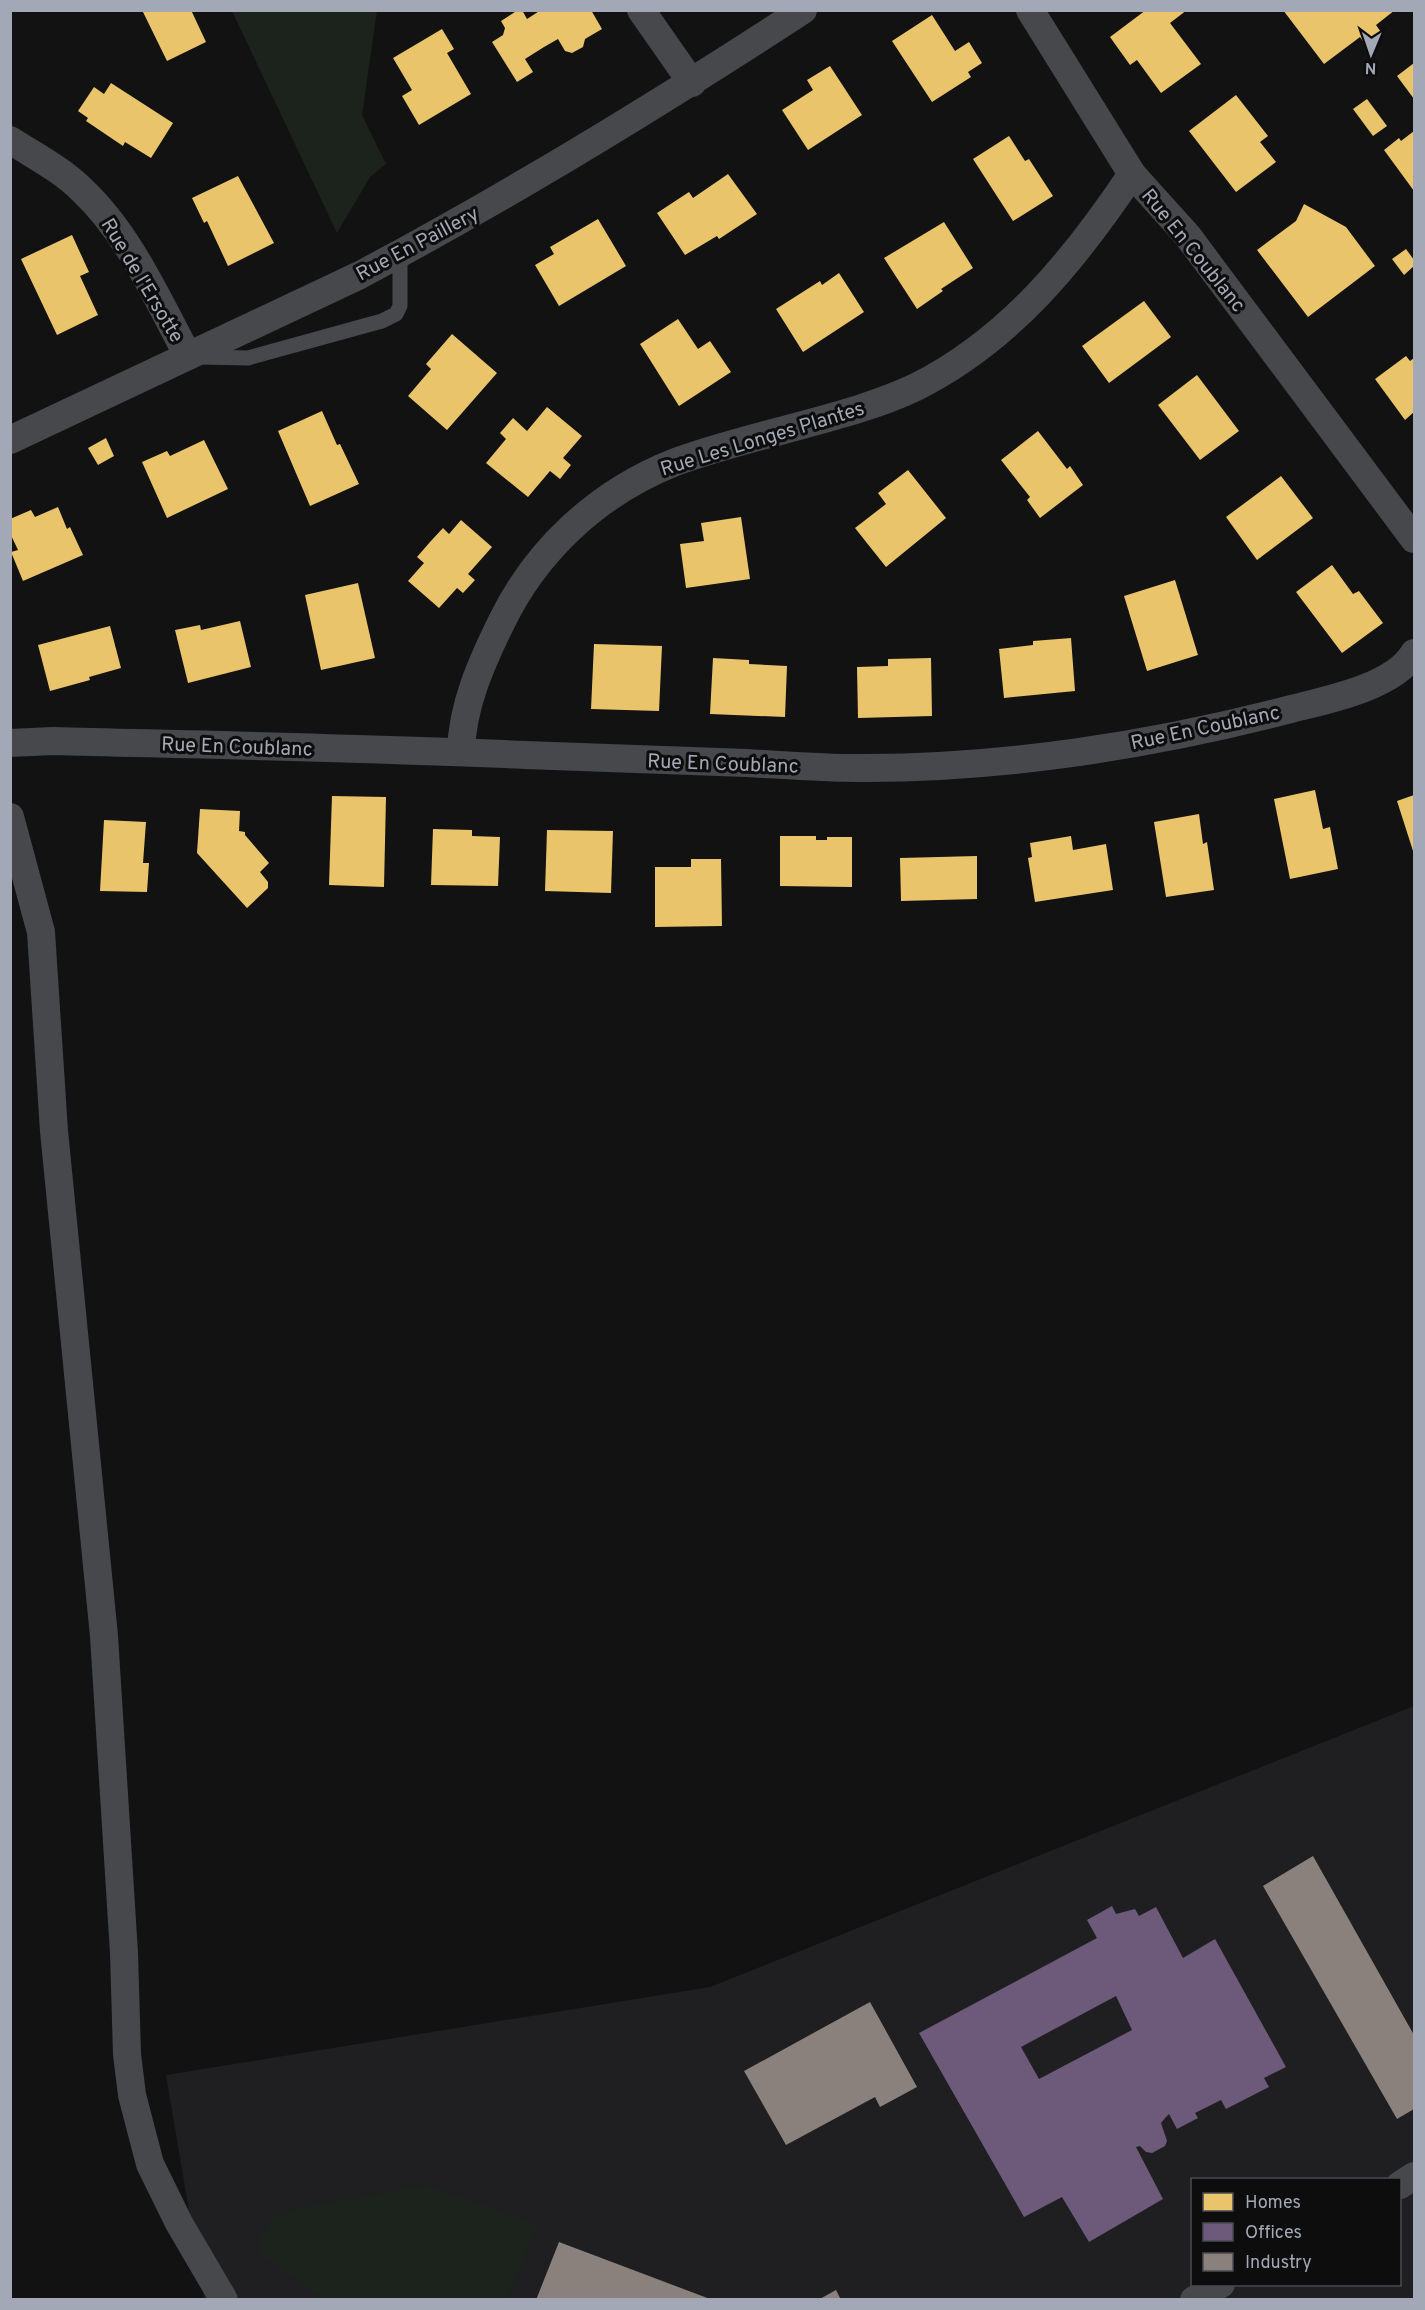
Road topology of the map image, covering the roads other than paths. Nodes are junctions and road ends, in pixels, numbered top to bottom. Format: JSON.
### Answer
{"nodes":[{"id":1,"x":641,"y":10,"type":"edge"},
{"id":2,"x":803,"y":10,"type":"edge"},
{"id":3,"x":1030,"y":10,"type":"edge"},
{"id":4,"x":692,"y":83,"type":"junction"},
{"id":5,"x":10,"y":140,"type":"edge"},
{"id":6,"x":1132,"y":174,"type":"junction"},
{"id":7,"x":400,"y":254,"type":"junction"},
{"id":8,"x":188,"y":356,"type":"junction"},
{"id":9,"x":10,"y":440,"type":"edge"},
{"id":10,"x":1414,"y":538,"type":"edge"},
{"id":11,"x":1414,"y":653,"type":"edge"},
{"id":12,"x":10,"y":743,"type":"edge"},
{"id":13,"x":461,"y":752,"type":"junction"},
{"id":14,"x":10,"y":817,"type":"edge"},
{"id":15,"x":1414,"y":2176,"type":"edge"},
{"id":16,"x":1401,"y":2184,"type":"edge"},
{"id":17,"x":1218,"y":2286,"type":"edge"},
{"id":18,"x":225,"y":2300,"type":"edge"},
{"id":19,"x":1194,"y":2300,"type":"edge"}],
"edges":[{"from":1,"to":4,"type":"street"},
{"from":2,"to":4,"type":"street","name":"Rue En Paillery"},
{"from":3,"to":6,"type":"street","name":"Rue En Coublanc"},
{"from":4,"to":7,"type":"street","name":"Rue En Paillery"},
{"from":5,"to":8,"type":"street","name":"Rue de l'Ersotte"},
{"from":6,"to":10,"type":"street","name":"Rue En Coublanc"},
{"from":6,"to":13,"type":"street","name":"Rue Les Longes Plantes"},
{"from":7,"to":8,"type":"street","name":"Rue En Paillery"},
{"from":7,"to":8,"type":"lane"},
{"from":8,"to":9,"type":"street","name":"Rue En Paillery"},
{"from":11,"to":13,"type":"street","name":"Rue En Coublanc"},
{"from":12,"to":13,"type":"street","name":"Rue En Coublanc"},
{"from":14,"to":18,"type":"street"},
{"from":15,"to":16,"type":"street"},
{"from":17,"to":19,"type":"street"}]}
